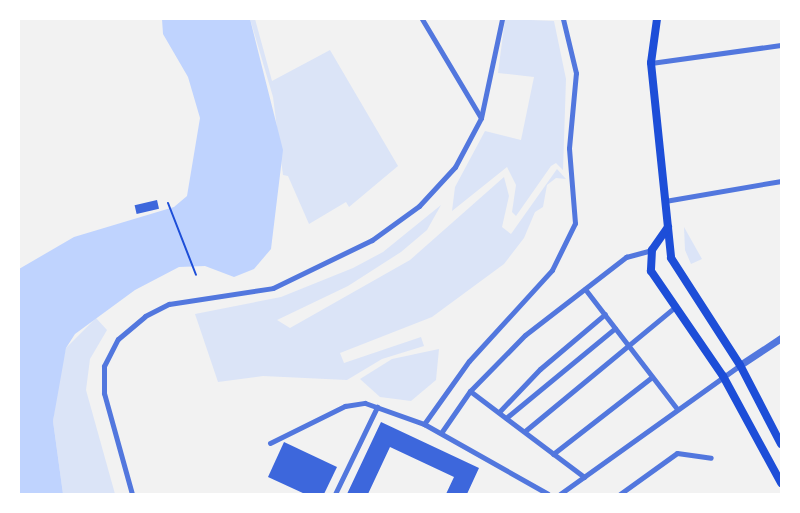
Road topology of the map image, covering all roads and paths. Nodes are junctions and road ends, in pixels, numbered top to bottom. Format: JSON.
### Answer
{"nodes":[{"id":1,"x":422,"y":19,"type":"edge"},
{"id":2,"x":502,"y":19,"type":"edge"},
{"id":3,"x":563,"y":19,"type":"edge"},
{"id":4,"x":657,"y":19,"type":"edge"},
{"id":5,"x":781,"y":45,"type":"edge"},
{"id":6,"x":651,"y":63,"type":"junction"},
{"id":7,"x":481,"y":118,"type":"junction"},
{"id":8,"x":781,"y":181,"type":"edge"},
{"id":9,"x":665,"y":201,"type":"junction"},
{"id":10,"x":168,"y":203,"type":"dead end"},
{"id":11,"x":668,"y":228,"type":"junction"},
{"id":12,"x":652,"y":250,"type":"junction"},
{"id":13,"x":196,"y":275,"type":"dead end"},
{"id":14,"x":585,"y":289,"type":"junction"},
{"id":15,"x":676,"y":306,"type":"junction"},
{"id":16,"x":605,"y":314,"type":"junction"},
{"id":17,"x":615,"y":328,"type":"junction"},
{"id":18,"x":781,"y":338,"type":"edge"},
{"id":19,"x":628,"y":345,"type":"junction"},
{"id":20,"x":740,"y":365,"type":"junction"},
{"id":21,"x":723,"y":376,"type":"junction"},
{"id":22,"x":652,"y":377,"type":"junction"},
{"id":23,"x":470,"y":391,"type":"junction"},
{"id":24,"x":377,"y":407,"type":"junction"},
{"id":25,"x":677,"y":409,"type":"junction"},
{"id":26,"x":499,"y":412,"type":"junction"},
{"id":27,"x":506,"y":418,"type":"junction"},
{"id":28,"x":424,"y":424,"type":"junction"},
{"id":29,"x":525,"y":431,"type":"junction"},
{"id":30,"x":442,"y":433,"type":"junction"},
{"id":31,"x":270,"y":443,"type":"dead end"},
{"id":32,"x":781,"y":444,"type":"edge"},
{"id":33,"x":554,"y":454,"type":"junction"},
{"id":34,"x":711,"y":458,"type":"dead end"},
{"id":35,"x":584,"y":477,"type":"junction"},
{"id":36,"x":781,"y":483,"type":"edge"},
{"id":37,"x":132,"y":494,"type":"edge"},
{"id":38,"x":335,"y":494,"type":"edge"},
{"id":39,"x":548,"y":494,"type":"edge"},
{"id":40,"x":560,"y":494,"type":"edge"},
{"id":41,"x":620,"y":494,"type":"edge"}],
"edges":[{"from":1,"to":7,"type":"street"},
{"from":2,"to":7,"type":"street"},
{"from":3,"to":28,"type":"street"},
{"from":4,"to":6,"type":"main road"},
{"from":5,"to":6,"type":"street"},
{"from":6,"to":9,"type":"main road"},
{"from":7,"to":37,"type":"street"},
{"from":8,"to":9,"type":"street"},
{"from":9,"to":11,"type":"main road"},
{"from":10,"to":13,"type":"path"},
{"from":11,"to":12,"type":"main road"},
{"from":11,"to":20,"type":"main road"},
{"from":12,"to":14,"type":"street"},
{"from":12,"to":15,"type":"main road"},
{"from":14,"to":16,"type":"street"},
{"from":14,"to":23,"type":"street"},
{"from":15,"to":19,"type":"street"},
{"from":15,"to":21,"type":"main road"},
{"from":16,"to":17,"type":"street"},
{"from":16,"to":26,"type":"street"},
{"from":17,"to":19,"type":"street"},
{"from":17,"to":27,"type":"street"},
{"from":18,"to":20,"type":"street"},
{"from":19,"to":22,"type":"street"},
{"from":19,"to":29,"type":"street"},
{"from":20,"to":21,"type":"street"},
{"from":20,"to":32,"type":"main road"},
{"from":21,"to":25,"type":"street"},
{"from":21,"to":36,"type":"main road"},
{"from":22,"to":25,"type":"street"},
{"from":22,"to":33,"type":"street"},
{"from":23,"to":26,"type":"street"},
{"from":23,"to":30,"type":"street"},
{"from":24,"to":28,"type":"street"},
{"from":24,"to":31,"type":"street"},
{"from":24,"to":38,"type":"street"},
{"from":25,"to":35,"type":"street"},
{"from":26,"to":27,"type":"street"},
{"from":27,"to":29,"type":"street"},
{"from":28,"to":30,"type":"street"},
{"from":29,"to":33,"type":"street"},
{"from":30,"to":39,"type":"street"},
{"from":33,"to":35,"type":"street"},
{"from":34,"to":41,"type":"street"},
{"from":35,"to":40,"type":"street"}]}
